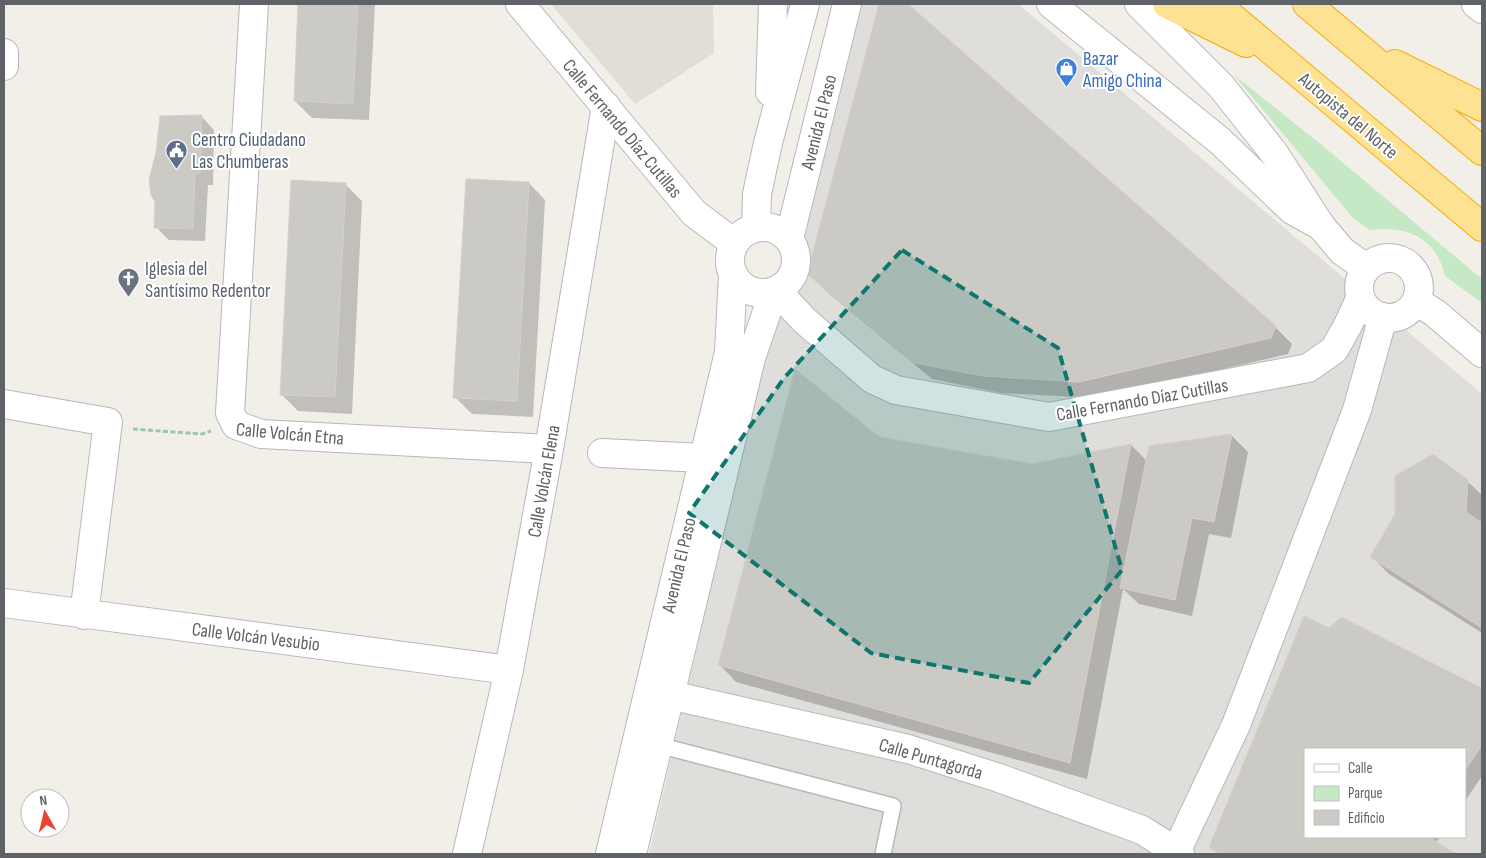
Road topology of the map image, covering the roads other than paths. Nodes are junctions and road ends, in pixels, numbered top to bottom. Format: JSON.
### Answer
{"nodes":[{"id":1,"x":254,"y":4,"type":"edge"},
{"id":2,"x":520,"y":4,"type":"edge"},
{"id":3,"x":773,"y":4,"type":"edge"},
{"id":4,"x":805,"y":4,"type":"edge"},
{"id":5,"x":847,"y":4,"type":"edge"},
{"id":6,"x":1051,"y":4,"type":"edge"},
{"id":7,"x":1139,"y":4,"type":"edge"},
{"id":8,"x":1167,"y":4,"type":"edge"},
{"id":9,"x":1216,"y":4,"type":"edge"},
{"id":10,"x":1307,"y":4,"type":"edge"},
{"id":11,"x":1476,"y":4,"type":"edge"},
{"id":12,"x":1482,"y":9,"type":"edge"},
{"id":13,"x":1354,"y":43,"type":"junction"},
{"id":14,"x":4,"y":53,"type":"edge"},
{"id":15,"x":1285,"y":62,"type":"junction"},
{"id":16,"x":4,"y":66,"type":"edge"},
{"id":17,"x":606,"y":106,"type":"junction"},
{"id":18,"x":1482,"y":107,"type":"edge"},
{"id":19,"x":768,"y":143,"type":"junction"},
{"id":20,"x":1482,"y":151,"type":"edge"},
{"id":21,"x":1321,"y":226,"type":"junction"},
{"id":22,"x":1482,"y":227,"type":"edge"},
{"id":23,"x":756,"y":228,"type":"junction"},
{"id":24,"x":789,"y":239,"type":"junction"},
{"id":25,"x":734,"y":243,"type":"junction"},
{"id":26,"x":1366,"y":268,"type":"junction"},
{"id":27,"x":733,"y":274,"type":"junction"},
{"id":28,"x":775,"y":290,"type":"junction"},
{"id":29,"x":1360,"y":299,"type":"junction"},
{"id":30,"x":1416,"y":301,"type":"junction"},
{"id":31,"x":1383,"y":317,"type":"junction"},
{"id":32,"x":1482,"y":353,"type":"edge"},
{"id":33,"x":4,"y":404,"type":"edge"},
{"id":34,"x":549,"y":449,"type":"junction"},
{"id":35,"x":602,"y":452,"type":"dead end"},
{"id":36,"x":703,"y":458,"type":"junction"},
{"id":37,"x":4,"y":603,"type":"edge"},
{"id":38,"x":84,"y":615,"type":"junction"},
{"id":39,"x":509,"y":670,"type":"junction"},
{"id":40,"x":670,"y":695,"type":"junction"},
{"id":41,"x":658,"y":745,"type":"junction"},
{"id":42,"x":1177,"y":853,"type":"edge"},
{"id":43,"x":467,"y":854,"type":"edge"},
{"id":44,"x":610,"y":854,"type":"edge"},
{"id":45,"x":632,"y":854,"type":"edge"},
{"id":46,"x":884,"y":854,"type":"edge"}],
"edges":[{"from":1,"to":34,"type":"street","name":"Calle Volcán Etna"},
{"from":2,"to":17,"type":"street","name":"Calle Fernando Díaz Cutillas"},
{"from":3,"to":19,"type":"street"},
{"from":4,"to":19,"type":"street"},
{"from":5,"to":24,"type":"street","name":"Avenida El Paso"},
{"from":6,"to":21,"type":"street"},
{"from":7,"to":21,"type":"street"},
{"from":8,"to":15,"type":"highway"},
{"from":9,"to":15,"type":"highway","name":"Autopista del Norte"},
{"from":10,"to":13,"type":"highway"},
{"from":11,"to":12,"type":"street"},
{"from":13,"to":18,"type":"highway"},
{"from":13,"to":20,"type":"highway"},
{"from":14,"to":16,"type":"street"},
{"from":15,"to":22,"type":"highway","name":"Autopista del Norte"},
{"from":17,"to":25,"type":"street","name":"Calle Fernando Díaz Cutillas"},
{"from":17,"to":34,"type":"street","name":"Calle Volcán Elena"},
{"from":19,"to":23,"type":"street"},
{"from":21,"to":26,"type":"street"},
{"from":23,"to":24,"type":"street"},
{"from":23,"to":25,"type":"street"},
{"from":24,"to":28,"type":"street"},
{"from":25,"to":27,"type":"street"},
{"from":26,"to":29,"type":"street"},
{"from":26,"to":30,"type":"street"},
{"from":27,"to":28,"type":"street"},
{"from":27,"to":36,"type":"street","name":"Avenida El Paso"},
{"from":28,"to":29,"type":"street","name":"Calle Fernando Díaz Cutillas"},
{"from":28,"to":40,"type":"street","name":"Avenida El Paso"},
{"from":29,"to":31,"type":"street"},
{"from":30,"to":31,"type":"street"},
{"from":30,"to":32,"type":"street"},
{"from":31,"to":42,"type":"street"},
{"from":33,"to":38,"type":"street"},
{"from":34,"to":39,"type":"street","name":"Calle Volcán Elena"},
{"from":35,"to":36,"type":"street"},
{"from":36,"to":44,"type":"street","name":"Avenida El Paso"},
{"from":37,"to":38,"type":"street","name":"Calle Volcán Vesubio"},
{"from":38,"to":39,"type":"street","name":"Calle Volcán Vesubio"},
{"from":39,"to":43,"type":"street","name":"Calle Volcán Elena"},
{"from":40,"to":41,"type":"street","name":"Avenida El Paso"},
{"from":40,"to":42,"type":"street","name":"Calle Puntagorda"},
{"from":41,"to":45,"type":"street","name":"Avenida El Paso"},
{"from":41,"to":46,"type":"lane"}]}
